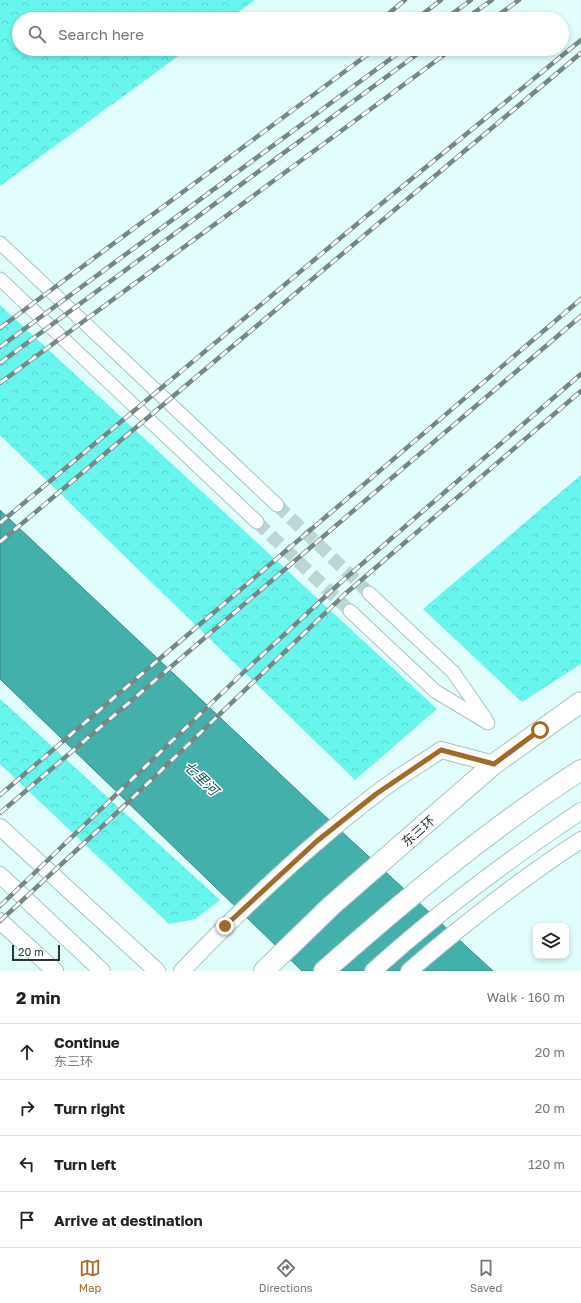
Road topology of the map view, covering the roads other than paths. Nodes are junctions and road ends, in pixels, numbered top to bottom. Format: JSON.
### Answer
{"nodes":[{"id":1,"x":0,"y":243,"type":"edge"},
{"id":2,"x":0,"y":278,"type":"edge"},
{"id":3,"x":277,"y":505,"type":"tunnel mouth"},
{"id":4,"x":257,"y":522,"type":"tunnel mouth"},
{"id":5,"x":369,"y":593,"type":"tunnel mouth"},
{"id":6,"x":350,"y":611,"type":"tunnel mouth"},
{"id":7,"x":581,"y":702,"type":"edge"},
{"id":8,"x":494,"y":764,"type":"junction"},
{"id":9,"x":581,"y":770,"type":"edge"},
{"id":10,"x":581,"y":811,"type":"edge"},
{"id":11,"x":0,"y":827,"type":"edge"},
{"id":12,"x":581,"y":840,"type":"edge"},
{"id":13,"x":0,"y":875,"type":"edge"},
{"id":14,"x":0,"y":921,"type":"edge"},
{"id":15,"x":55,"y":971,"type":"edge"},
{"id":16,"x":102,"y":971,"type":"edge"},
{"id":17,"x":156,"y":971,"type":"edge"},
{"id":18,"x":182,"y":971,"type":"edge"},
{"id":19,"x":264,"y":971,"type":"edge"},
{"id":20,"x":324,"y":971,"type":"edge"},
{"id":21,"x":372,"y":971,"type":"edge"},
{"id":22,"x":409,"y":971,"type":"edge"}],
"edges":[{"from":1,"to":3,"type":"street"},
{"from":2,"to":4,"type":"street"},
{"from":5,"to":6,"type":"street"},
{"from":7,"to":8,"type":"main road","name":"东三环"},
{"from":8,"to":18,"type":"street"},
{"from":8,"to":19,"type":"main road","name":"东三环"},
{"from":9,"to":20,"type":"main road"},
{"from":10,"to":21,"type":"street"},
{"from":11,"to":17,"type":"street"},
{"from":12,"to":22,"type":"street"},
{"from":13,"to":16,"type":"street"},
{"from":14,"to":15,"type":"street"}]}
